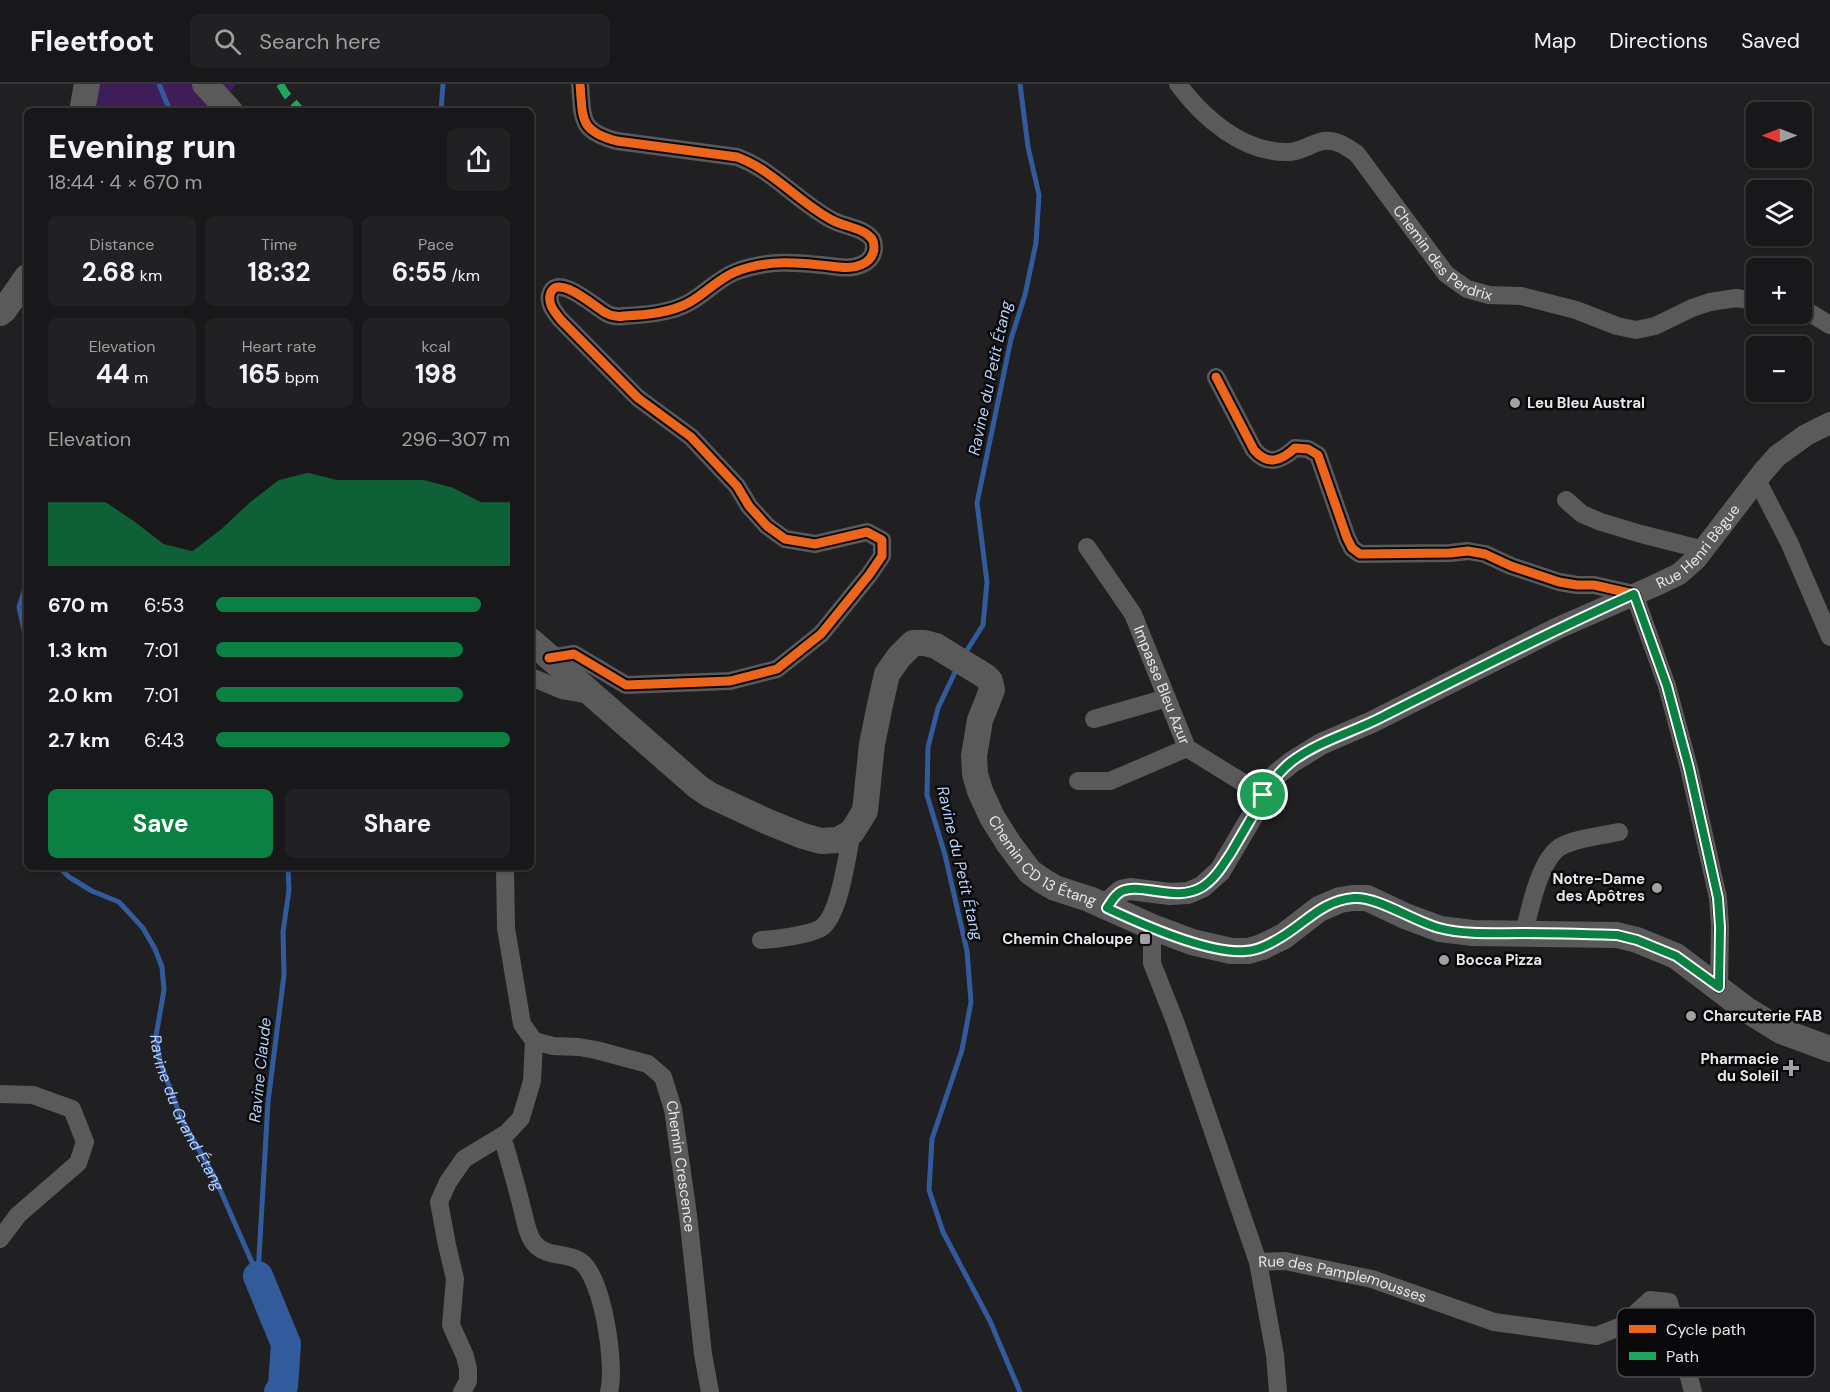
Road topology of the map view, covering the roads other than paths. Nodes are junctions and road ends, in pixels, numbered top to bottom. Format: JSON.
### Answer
{"nodes":[{"id":1,"x":87,"y":84,"type":"edge"},
{"id":2,"x":205,"y":84,"type":"edge"},
{"id":3,"x":580,"y":84,"type":"edge"},
{"id":4,"x":1178,"y":84,"type":"edge"},
{"id":5,"x":83,"y":108,"type":"edge"},
{"id":6,"x":227,"y":108,"type":"edge"},
{"id":7,"x":24,"y":281,"type":"edge"},
{"id":8,"x":1746,"y":300,"type":"edge"},
{"id":9,"x":0,"y":313,"type":"edge"},
{"id":10,"x":1812,"y":314,"type":"edge"},
{"id":11,"x":1830,"y":325,"type":"edge"},
{"id":12,"x":1216,"y":377,"type":"dead end"},
{"id":13,"x":1830,"y":423,"type":"edge"},
{"id":14,"x":1757,"y":480,"type":"junction"},
{"id":15,"x":1566,"y":500,"type":"dead end"},
{"id":16,"x":1087,"y":547,"type":"dead end"},
{"id":17,"x":1704,"y":550,"type":"junction"},
{"id":18,"x":1634,"y":594,"type":"junction"},
{"id":19,"x":1830,"y":637,"type":"edge"},
{"id":20,"x":540,"y":650,"type":"edge"},
{"id":21,"x":534,"y":677,"type":"edge"},
{"id":22,"x":592,"y":695,"type":"junction"},
{"id":23,"x":1167,"y":698,"type":"junction"},
{"id":24,"x":1094,"y":719,"type":"dead end"},
{"id":25,"x":1186,"y":748,"type":"junction"},
{"id":26,"x":1078,"y":781,"type":"dead end"},
{"id":27,"x":1263,"y":795,"type":"junction"},
{"id":28,"x":1619,"y":831,"type":"dead end"},
{"id":29,"x":852,"y":832,"type":"junction"},
{"id":30,"x":505,"y":870,"type":"edge"},
{"id":31,"x":1107,"y":908,"type":"junction"},
{"id":32,"x":1152,"y":927,"type":"junction"},
{"id":33,"x":1524,"y":933,"type":"junction"},
{"id":34,"x":761,"y":940,"type":"dead end"},
{"id":35,"x":1719,"y":987,"type":"junction"},
{"id":36,"x":534,"y":1041,"type":"junction"},
{"id":37,"x":1830,"y":1049,"type":"edge"},
{"id":38,"x":0,"y":1094,"type":"edge"},
{"id":39,"x":498,"y":1139,"type":"junction"},
{"id":40,"x":0,"y":1239,"type":"edge"},
{"id":41,"x":1258,"y":1262,"type":"junction"},
{"id":42,"x":1641,"y":1308,"type":"edge"},
{"id":43,"x":1671,"y":1308,"type":"edge"},
{"id":44,"x":1617,"y":1328,"type":"edge"},
{"id":45,"x":1689,"y":1377,"type":"edge"},
{"id":46,"x":462,"y":1392,"type":"edge"},
{"id":47,"x":609,"y":1392,"type":"edge"},
{"id":48,"x":710,"y":1392,"type":"edge"},
{"id":49,"x":1278,"y":1392,"type":"edge"},
{"id":50,"x":1693,"y":1392,"type":"edge"}],
"edges":[{"from":1,"to":5,"type":"main road"},
{"from":2,"to":6,"type":"main road"},
{"from":3,"to":20,"type":"street"},
{"from":4,"to":8,"type":"street","name":"Chemin des Perdrix"},
{"from":7,"to":9,"type":"main road"},
{"from":10,"to":11,"type":"street"},
{"from":12,"to":18,"type":"street"},
{"from":13,"to":14,"type":"street","name":"Rue Henri Bègue"},
{"from":14,"to":17,"type":"street","name":"Rue Henri Bègue"},
{"from":14,"to":19,"type":"street"},
{"from":15,"to":17,"type":"street"},
{"from":16,"to":23,"type":"street","name":"Impasse Bleu Azur"},
{"from":17,"to":18,"type":"street","name":"Rue Henri Bègue"},
{"from":18,"to":27,"type":"street","name":"Rue Henri Bègue"},
{"from":18,"to":35,"type":"street"},
{"from":20,"to":22,"type":"main road"},
{"from":21,"to":22,"type":"street"},
{"from":22,"to":29,"type":"main road"},
{"from":23,"to":24,"type":"street"},
{"from":23,"to":25,"type":"street","name":"Impasse Bleu Azur"},
{"from":25,"to":26,"type":"street"},
{"from":25,"to":27,"type":"street","name":"Impasse Bleu Azur"},
{"from":27,"to":31,"type":"street","name":"Rue Henri Bègue"},
{"from":28,"to":33,"type":"street"},
{"from":29,"to":31,"type":"main road","name":"Chemin CD 13 Étang"},
{"from":29,"to":34,"type":"street"},
{"from":30,"to":36,"type":"street"},
{"from":31,"to":32,"type":"main road","name":"Chemin CD 13 Étang"},
{"from":32,"to":33,"type":"main road","name":"Chemin CD 13 Étang"},
{"from":32,"to":41,"type":"street","name":"Rue des Pamplemousses"},
{"from":33,"to":35,"type":"main road","name":"Chemin CD 13 Étang"},
{"from":35,"to":37,"type":"main road","name":"Chemin CD 13 Étang"},
{"from":36,"to":39,"type":"street"},
{"from":36,"to":48,"type":"street","name":"Chemin Crescence"},
{"from":38,"to":40,"type":"street"},
{"from":39,"to":46,"type":"street"},
{"from":39,"to":47,"type":"street"},
{"from":41,"to":44,"type":"street","name":"Rue des Pamplemousses"},
{"from":41,"to":49,"type":"street"},
{"from":42,"to":43,"type":"street","name":"Rue des Pamplemousses"},
{"from":45,"to":50,"type":"street","name":"Rue des Pamplemousses"}]}
